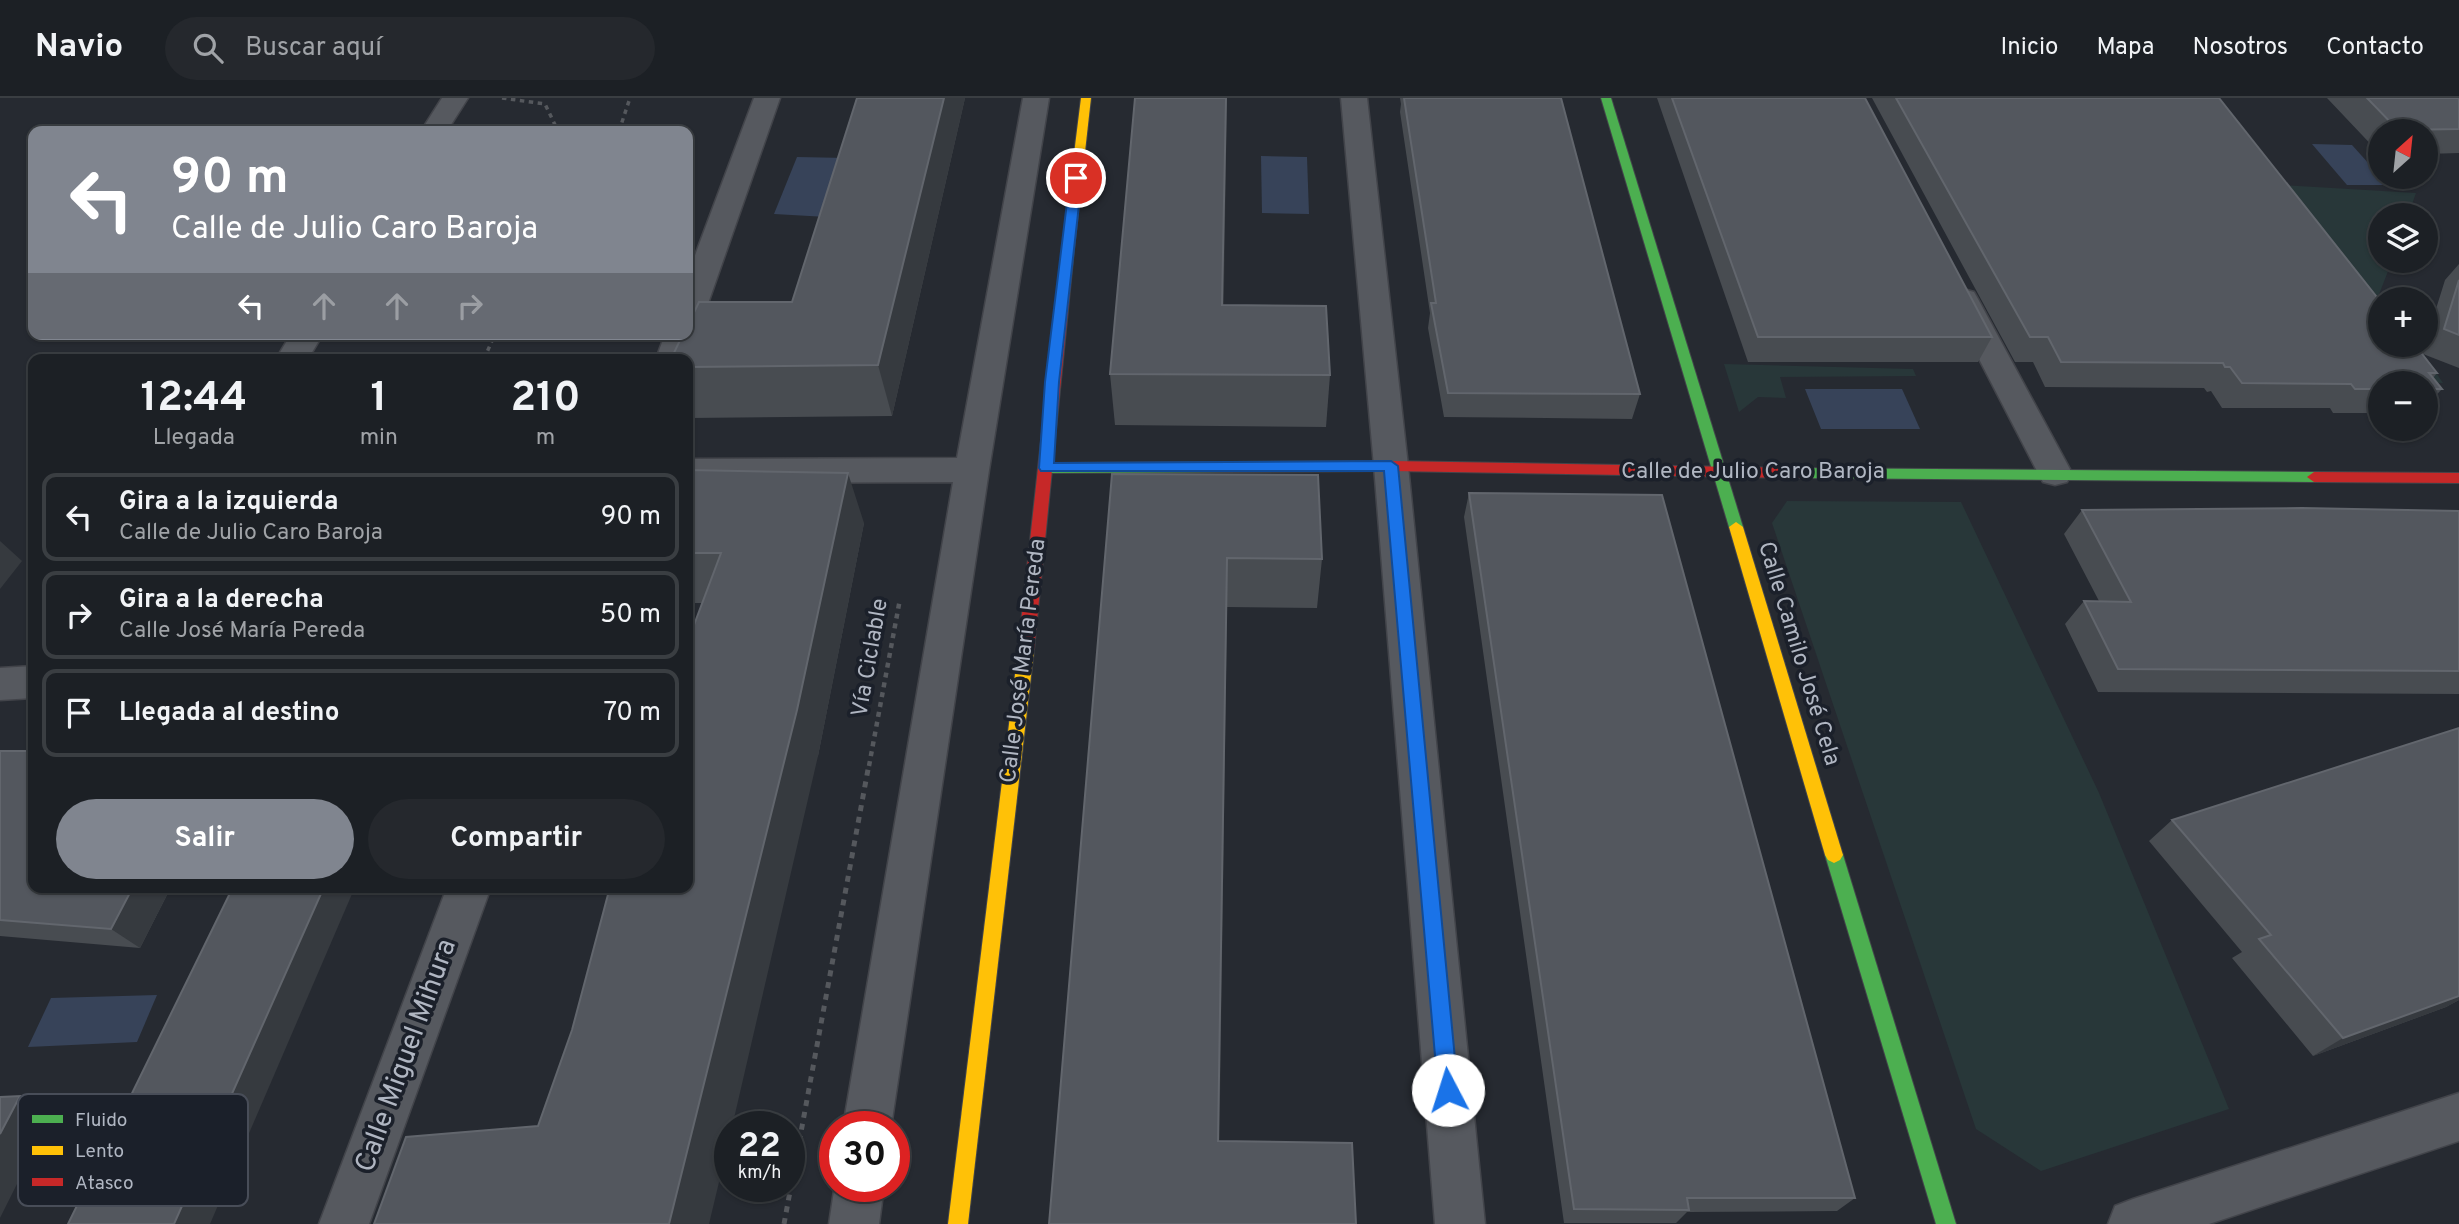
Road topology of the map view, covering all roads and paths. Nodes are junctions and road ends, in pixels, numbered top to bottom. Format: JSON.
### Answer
{"nodes":[{"id":1,"x":455,"y":98,"type":"edge"},
{"id":2,"x":502,"y":98,"type":"edge"},
{"id":3,"x":631,"y":98,"type":"edge"},
{"id":4,"x":767,"y":98,"type":"edge"},
{"id":5,"x":1036,"y":98,"type":"edge"},
{"id":6,"x":1086,"y":98,"type":"edge"},
{"id":7,"x":1354,"y":98,"type":"edge"},
{"id":8,"x":1606,"y":98,"type":"edge"},
{"id":9,"x":437,"y":126,"type":"edge"},
{"id":10,"x":556,"y":126,"type":"edge"},
{"id":11,"x":621,"y":126,"type":"edge"},
{"id":12,"x":1947,"y":268,"type":"edge"},
{"id":13,"x":693,"y":301,"type":"edge"},
{"id":14,"x":1391,"y":466,"type":"junction"},
{"id":15,"x":1046,"y":468,"type":"junction"},
{"id":16,"x":972,"y":470,"type":"junction"},
{"id":17,"x":693,"y":471,"type":"edge"},
{"id":18,"x":1720,"y":471,"type":"junction"},
{"id":19,"x":2055,"y":473,"type":"junction"},
{"id":20,"x":2459,"y":478,"type":"edge"},
{"id":21,"x":901,"y":593,"type":"dead end"},
{"id":22,"x":28,"y":682,"type":"edge"},
{"id":23,"x":0,"y":684,"type":"edge"},
{"id":24,"x":467,"y":893,"type":"edge"},
{"id":25,"x":870,"y":1111,"type":"edge"},
{"id":26,"x":2459,"y":1117,"type":"edge"},
{"id":27,"x":857,"y":1202,"type":"edge"},
{"id":28,"x":344,"y":1224,"type":"edge"},
{"id":29,"x":784,"y":1224,"type":"edge"},
{"id":30,"x":854,"y":1224,"type":"edge"},
{"id":31,"x":958,"y":1224,"type":"edge"},
{"id":32,"x":1460,"y":1224,"type":"edge"},
{"id":33,"x":1946,"y":1224,"type":"edge"},
{"id":34,"x":2133,"y":1224,"type":"edge"}],
"edges":[{"from":1,"to":9,"type":"street"},
{"from":2,"to":10,"type":"path"},
{"from":3,"to":11,"type":"path"},
{"from":4,"to":13,"type":"street"},
{"from":5,"to":16,"type":"street"},
{"from":6,"to":15,"type":"street","name":"Calle José María Pereda"},
{"from":7,"to":14,"type":"street"},
{"from":8,"to":18,"type":"street","name":"Calle Camilo José Cela"},
{"from":12,"to":19,"type":"street"},
{"from":14,"to":15,"type":"street","name":"Calle de Julio Caro Baroja"},
{"from":14,"to":18,"type":"street","name":"Calle de Julio Caro Baroja"},
{"from":14,"to":32,"type":"street"},
{"from":15,"to":31,"type":"street","name":"Calle José María Pereda"},
{"from":16,"to":17,"type":"street"},
{"from":16,"to":25,"type":"street"},
{"from":18,"to":19,"type":"street","name":"Calle de Julio Caro Baroja"},
{"from":18,"to":33,"type":"street","name":"Calle Camilo José Cela"},
{"from":19,"to":20,"type":"street","name":"Calle de Julio Caro Baroja"},
{"from":21,"to":29,"type":"path","name":"Vía Ciclable"},
{"from":22,"to":23,"type":"street"},
{"from":24,"to":28,"type":"street","name":"Calle Miguel Mihura"},
{"from":26,"to":34,"type":"street"},
{"from":27,"to":30,"type":"street"}]}
